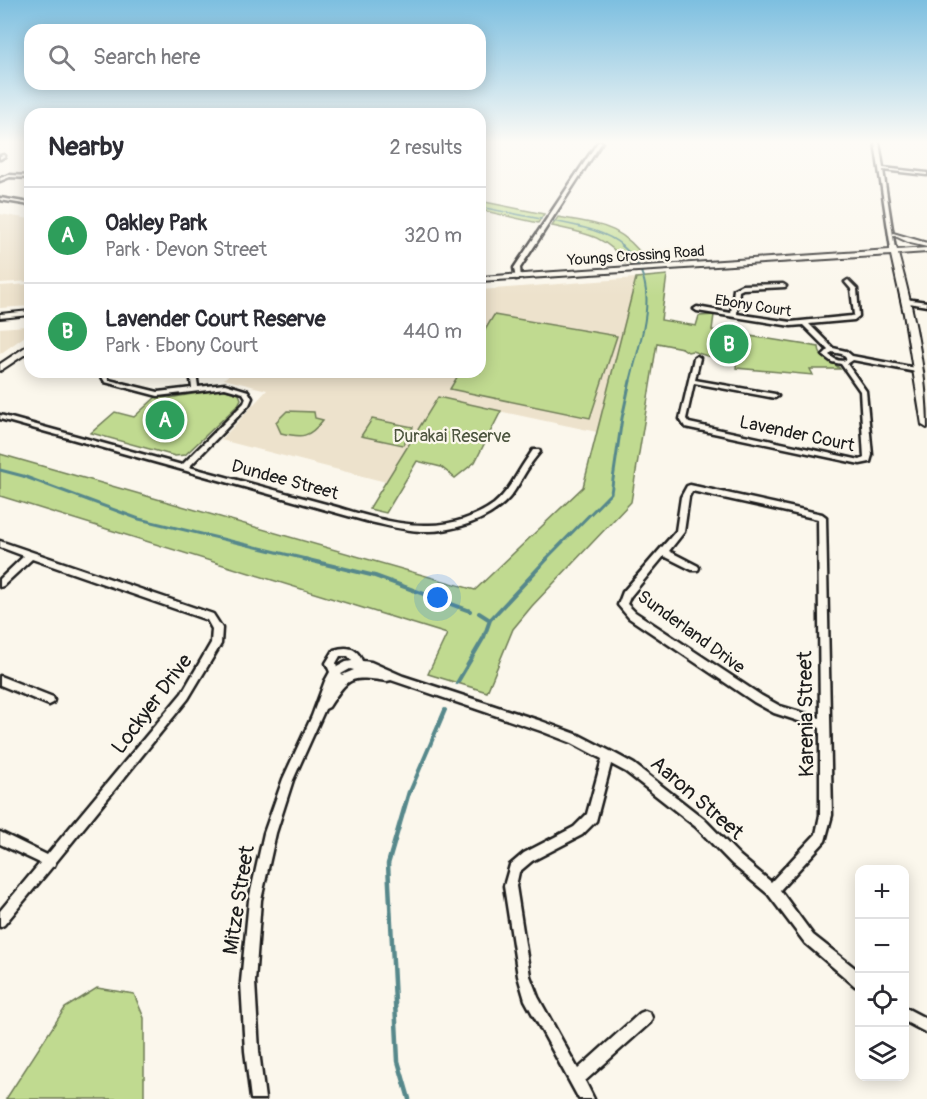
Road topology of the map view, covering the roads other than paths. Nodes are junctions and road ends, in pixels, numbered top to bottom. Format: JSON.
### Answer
{"nodes":[{"id":1,"x":566,"y":193,"type":"edge"},
{"id":2,"x":885,"y":193,"type":"edge"},
{"id":3,"x":0,"y":199,"type":"edge"},
{"id":4,"x":24,"y":203,"type":"edge"},
{"id":5,"x":891,"y":227,"type":"junction"},
{"id":6,"x":895,"y":234,"type":"junction"},
{"id":7,"x":927,"y":245,"type":"edge"},
{"id":8,"x":896,"y":250,"type":"junction"},
{"id":9,"x":927,"y":250,"type":"edge"},
{"id":10,"x":877,"y":254,"type":"junction"},
{"id":11,"x":756,"y":261,"type":"junction"},
{"id":12,"x":896,"y":264,"type":"junction"},
{"id":13,"x":518,"y":278,"type":"junction"},
{"id":14,"x":486,"y":279,"type":"edge"},
{"id":15,"x":901,"y":280,"type":"junction"},
{"id":16,"x":848,"y":282,"type":"dead end"},
{"id":17,"x":486,"y":283,"type":"edge"},
{"id":18,"x":783,"y":286,"type":"dead end"},
{"id":19,"x":905,"y":301,"type":"junction"},
{"id":20,"x":927,"y":304,"type":"edge"},
{"id":21,"x":697,"y":309,"type":"dead end"},
{"id":22,"x":24,"y":314,"type":"edge"},
{"id":23,"x":734,"y":315,"type":"junction"},
{"id":24,"x":0,"y":316,"type":"edge"},
{"id":25,"x":24,"y":320,"type":"edge"},
{"id":26,"x":0,"y":322,"type":"edge"},
{"id":27,"x":806,"y":324,"type":"junction"},
{"id":28,"x":24,"y":344,"type":"edge"},
{"id":29,"x":831,"y":350,"type":"junction"},
{"id":30,"x":24,"y":351,"type":"edge"},
{"id":31,"x":697,"y":358,"type":"dead end"},
{"id":32,"x":851,"y":358,"type":"junction"},
{"id":33,"x":0,"y":360,"type":"edge"},
{"id":34,"x":843,"y":363,"type":"junction"},
{"id":35,"x":0,"y":368,"type":"edge"},
{"id":36,"x":916,"y":370,"type":"junction"},
{"id":37,"x":105,"y":378,"type":"edge"},
{"id":38,"x":194,"y":378,"type":"edge"},
{"id":39,"x":692,"y":381,"type":"junction"},
{"id":40,"x":195,"y":390,"type":"junction"},
{"id":41,"x":775,"y":396,"type":"dead end"},
{"id":42,"x":0,"y":417,"type":"edge"},
{"id":43,"x":927,"y":425,"type":"edge"},
{"id":44,"x":536,"y":452,"type":"dead end"},
{"id":45,"x":184,"y":467,"type":"junction"},
{"id":46,"x":822,"y":517,"type":"joint"},
{"id":47,"x":0,"y":544,"type":"edge"},
{"id":48,"x":663,"y":552,"type":"junction"},
{"id":49,"x":31,"y":555,"type":"junction"},
{"id":50,"x":695,"y":568,"type":"dead end"},
{"id":51,"x":0,"y":584,"type":"edge"},
{"id":52,"x":348,"y":672,"type":"joint"},
{"id":53,"x":0,"y":680,"type":"edge"},
{"id":54,"x":49,"y":700,"type":"dead end"},
{"id":55,"x":824,"y":724,"type":"junction"},
{"id":56,"x":608,"y":756,"type":"junction"},
{"id":57,"x":0,"y":838,"type":"edge"},
{"id":58,"x":50,"y":862,"type":"junction"},
{"id":59,"x":772,"y":890,"type":"junction"},
{"id":60,"x":0,"y":921,"type":"edge"},
{"id":61,"x":855,"y":977,"type":"edge"},
{"id":62,"x":909,"y":1016,"type":"edge"},
{"id":63,"x":645,"y":1018,"type":"dead end"},
{"id":64,"x":927,"y":1026,"type":"edge"},
{"id":65,"x":577,"y":1079,"type":"junction"},
{"id":66,"x":258,"y":1099,"type":"edge"},
{"id":67,"x":587,"y":1099,"type":"edge"}],
"edges":[{"from":1,"to":13,"type":"street"},
{"from":2,"to":5,"type":"street"},
{"from":3,"to":4,"type":"street"},
{"from":5,"to":6,"type":"street"},
{"from":5,"to":8,"type":"street"},
{"from":6,"to":7,"type":"main road"},
{"from":6,"to":8,"type":"street"},
{"from":7,"to":8,"type":"main road","name":"Youngs Crossing Road"},
{"from":8,"to":9,"type":"main road","name":"Youngs Crossing Road"},
{"from":8,"to":10,"type":"main road","name":"Youngs Crossing Road"},
{"from":8,"to":11,"type":"main road","name":"Youngs Crossing Road"},
{"from":8,"to":12,"type":"main road"},
{"from":8,"to":15,"type":"main road"},
{"from":10,"to":11,"type":"main road","name":"Youngs Crossing Road"},
{"from":10,"to":12,"type":"main road"},
{"from":11,"to":13,"type":"main road","name":"Youngs Crossing Road"},
{"from":12,"to":15,"type":"main road"},
{"from":13,"to":14,"type":"main road","name":"Youngs Crossing Road"},
{"from":13,"to":17,"type":"main road","name":"Youngs Crossing Road"},
{"from":15,"to":19,"type":"main road"},
{"from":16,"to":27,"type":"street"},
{"from":18,"to":23,"type":"street"},
{"from":19,"to":20,"type":"street"},
{"from":19,"to":36,"type":"main road"},
{"from":21,"to":23,"type":"street","name":"Ebony Court"},
{"from":22,"to":24,"type":"main road"},
{"from":23,"to":27,"type":"street","name":"Ebony Court"},
{"from":25,"to":26,"type":"main road"},
{"from":27,"to":29,"type":"street","name":"Ebony Court"},
{"from":28,"to":33,"type":"main road"},
{"from":29,"to":32,"type":"street"},
{"from":29,"to":34,"type":"street","name":"Ebony Court"},
{"from":30,"to":35,"type":"main road"},
{"from":31,"to":39,"type":"street","name":"Lavender Court"},
{"from":32,"to":34,"type":"street"},
{"from":32,"to":36,"type":"street"},
{"from":34,"to":39,"type":"street","name":"Lavender Court"},
{"from":36,"to":43,"type":"main road"},
{"from":37,"to":40,"type":"street"},
{"from":38,"to":40,"type":"street"},
{"from":39,"to":41,"type":"street"},
{"from":40,"to":45,"type":"street"},
{"from":42,"to":45,"type":"street","name":"Dundee Street"},
{"from":44,"to":45,"type":"street","name":"Dundee Street"},
{"from":46,"to":48,"type":"street","name":"Sunderland Drive"},
{"from":46,"to":55,"type":"street","name":"Karenia Street"},
{"from":47,"to":49,"type":"street","name":"Lockyer Drive"},
{"from":48,"to":50,"type":"street"},
{"from":48,"to":55,"type":"street","name":"Sunderland Drive"},
{"from":49,"to":51,"type":"street"},
{"from":49,"to":58,"type":"street","name":"Lockyer Drive"},
{"from":52,"to":56,"type":"street","name":"Aaron Street"},
{"from":52,"to":66,"type":"street","name":"Mitze Street"},
{"from":53,"to":54,"type":"street"},
{"from":55,"to":59,"type":"street","name":"Karenia Street"},
{"from":56,"to":59,"type":"street","name":"Aaron Street"},
{"from":56,"to":65,"type":"street"},
{"from":57,"to":58,"type":"street"},
{"from":58,"to":60,"type":"street","name":"Lockyer Drive"},
{"from":59,"to":61,"type":"street","name":"Aaron Street"},
{"from":62,"to":64,"type":"street"},
{"from":63,"to":65,"type":"street"},
{"from":65,"to":67,"type":"street"}]}
